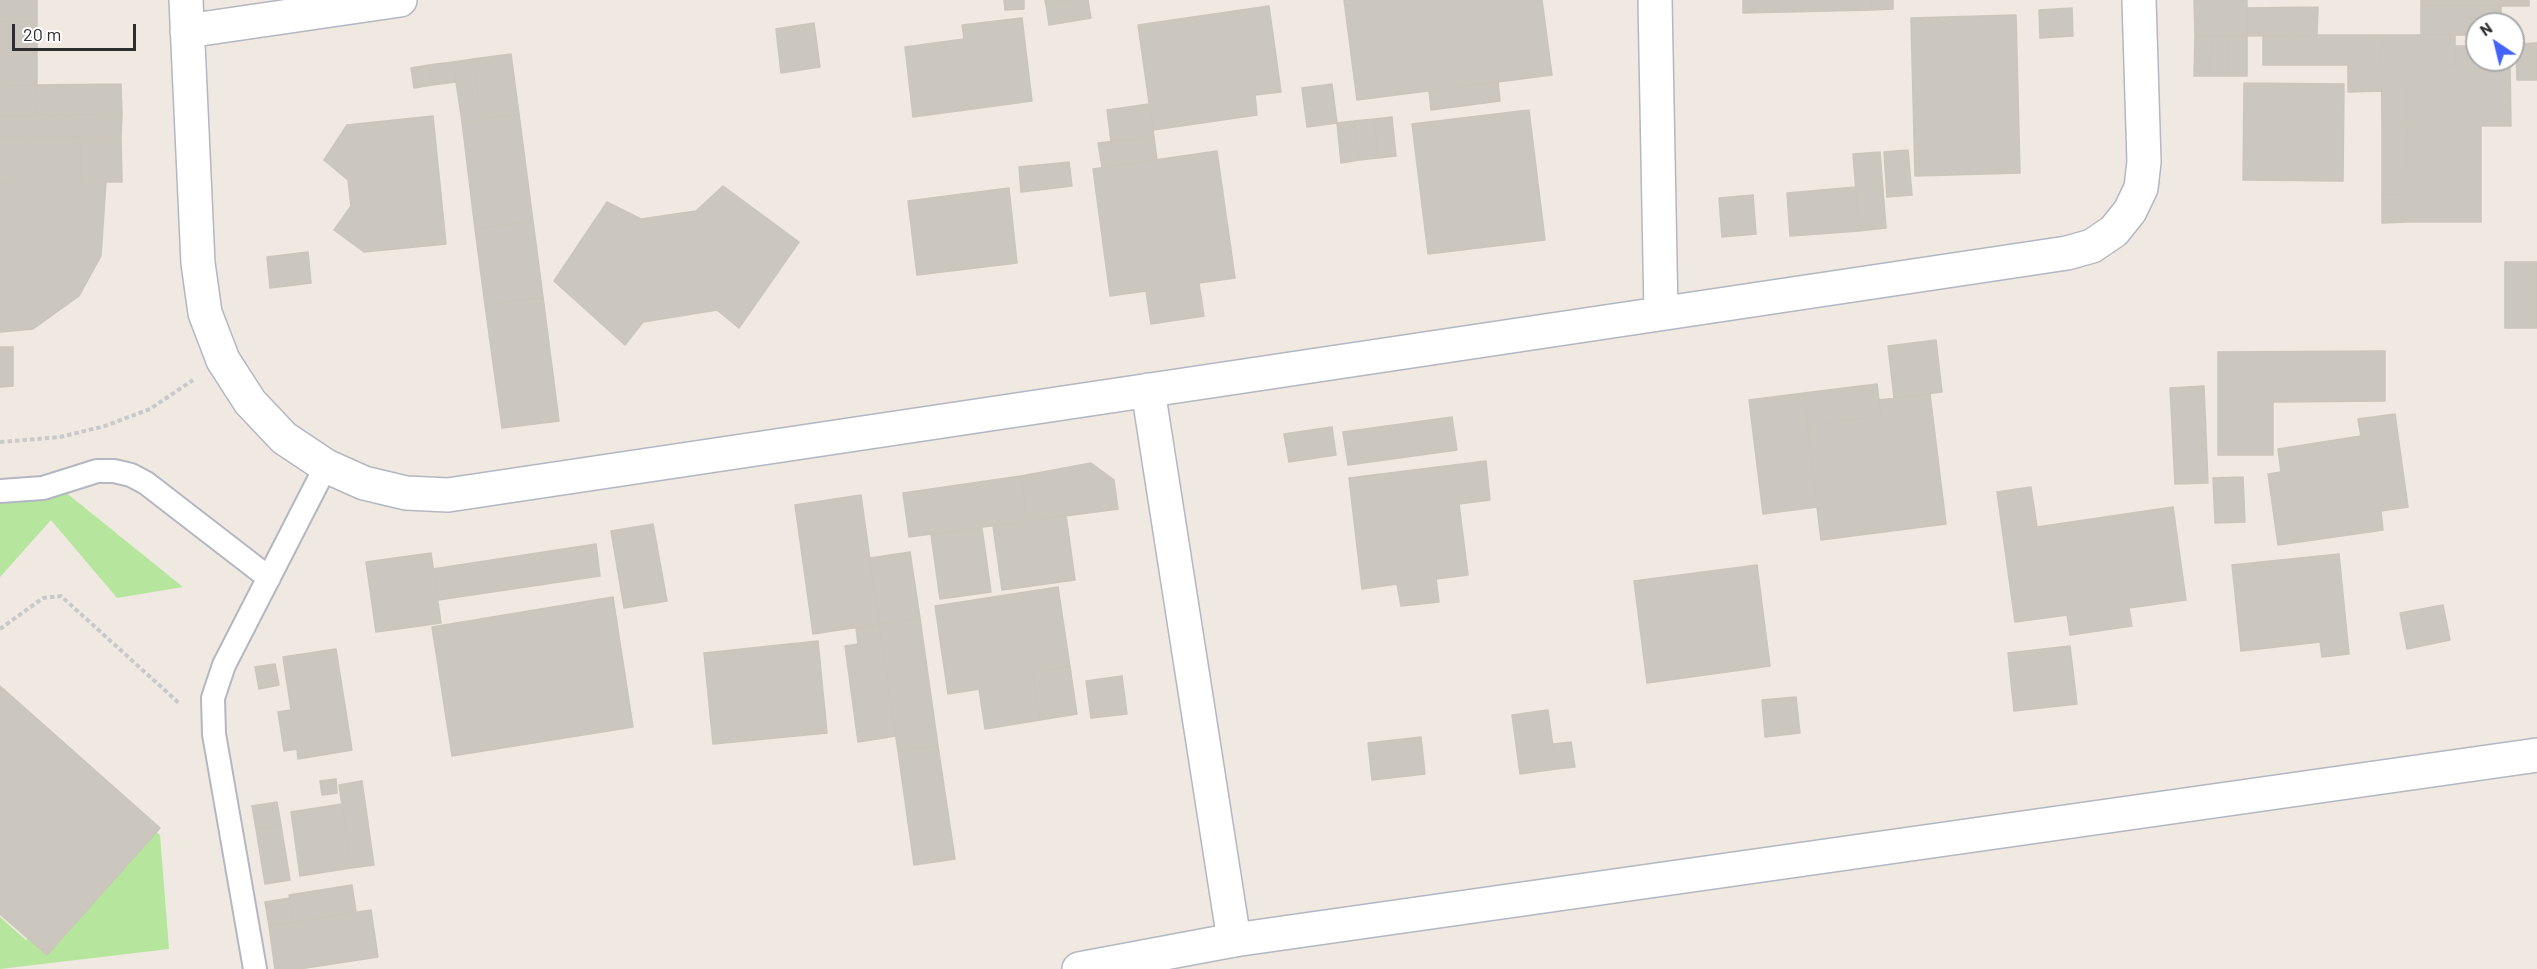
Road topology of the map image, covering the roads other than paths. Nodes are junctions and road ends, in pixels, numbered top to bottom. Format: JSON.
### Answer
{"nodes":[{"id":1,"x":400,"y":0,"type":"edge"},
{"id":2,"x":1655,"y":0,"type":"edge"},
{"id":3,"x":2139,"y":0,"type":"edge"},
{"id":4,"x":187,"y":15,"type":"edge"},
{"id":5,"x":1661,"y":314,"type":"junction"},
{"id":6,"x":1148,"y":390,"type":"junction"},
{"id":7,"x":326,"y":466,"type":"junction"},
{"id":8,"x":0,"y":491,"type":"edge"},
{"id":9,"x":269,"y":578,"type":"junction"},
{"id":10,"x":2537,"y":755,"type":"edge"},
{"id":11,"x":1234,"y":940,"type":"junction"},
{"id":12,"x":1114,"y":966,"type":"edge"},
{"id":13,"x":255,"y":969,"type":"edge"},
{"id":14,"x":1079,"y":969,"type":"edge"}],
"edges":[{"from":1,"to":4,"type":"street"},
{"from":2,"to":5,"type":"street"},
{"from":3,"to":5,"type":"street"},
{"from":4,"to":7,"type":"street"},
{"from":5,"to":6,"type":"street"},
{"from":6,"to":7,"type":"street"},
{"from":6,"to":11,"type":"street"},
{"from":7,"to":9,"type":"lane"},
{"from":8,"to":9,"type":"lane"},
{"from":9,"to":13,"type":"lane"},
{"from":10,"to":11,"type":"street"},
{"from":11,"to":12,"type":"street"},
{"from":12,"to":14,"type":"street"}]}
